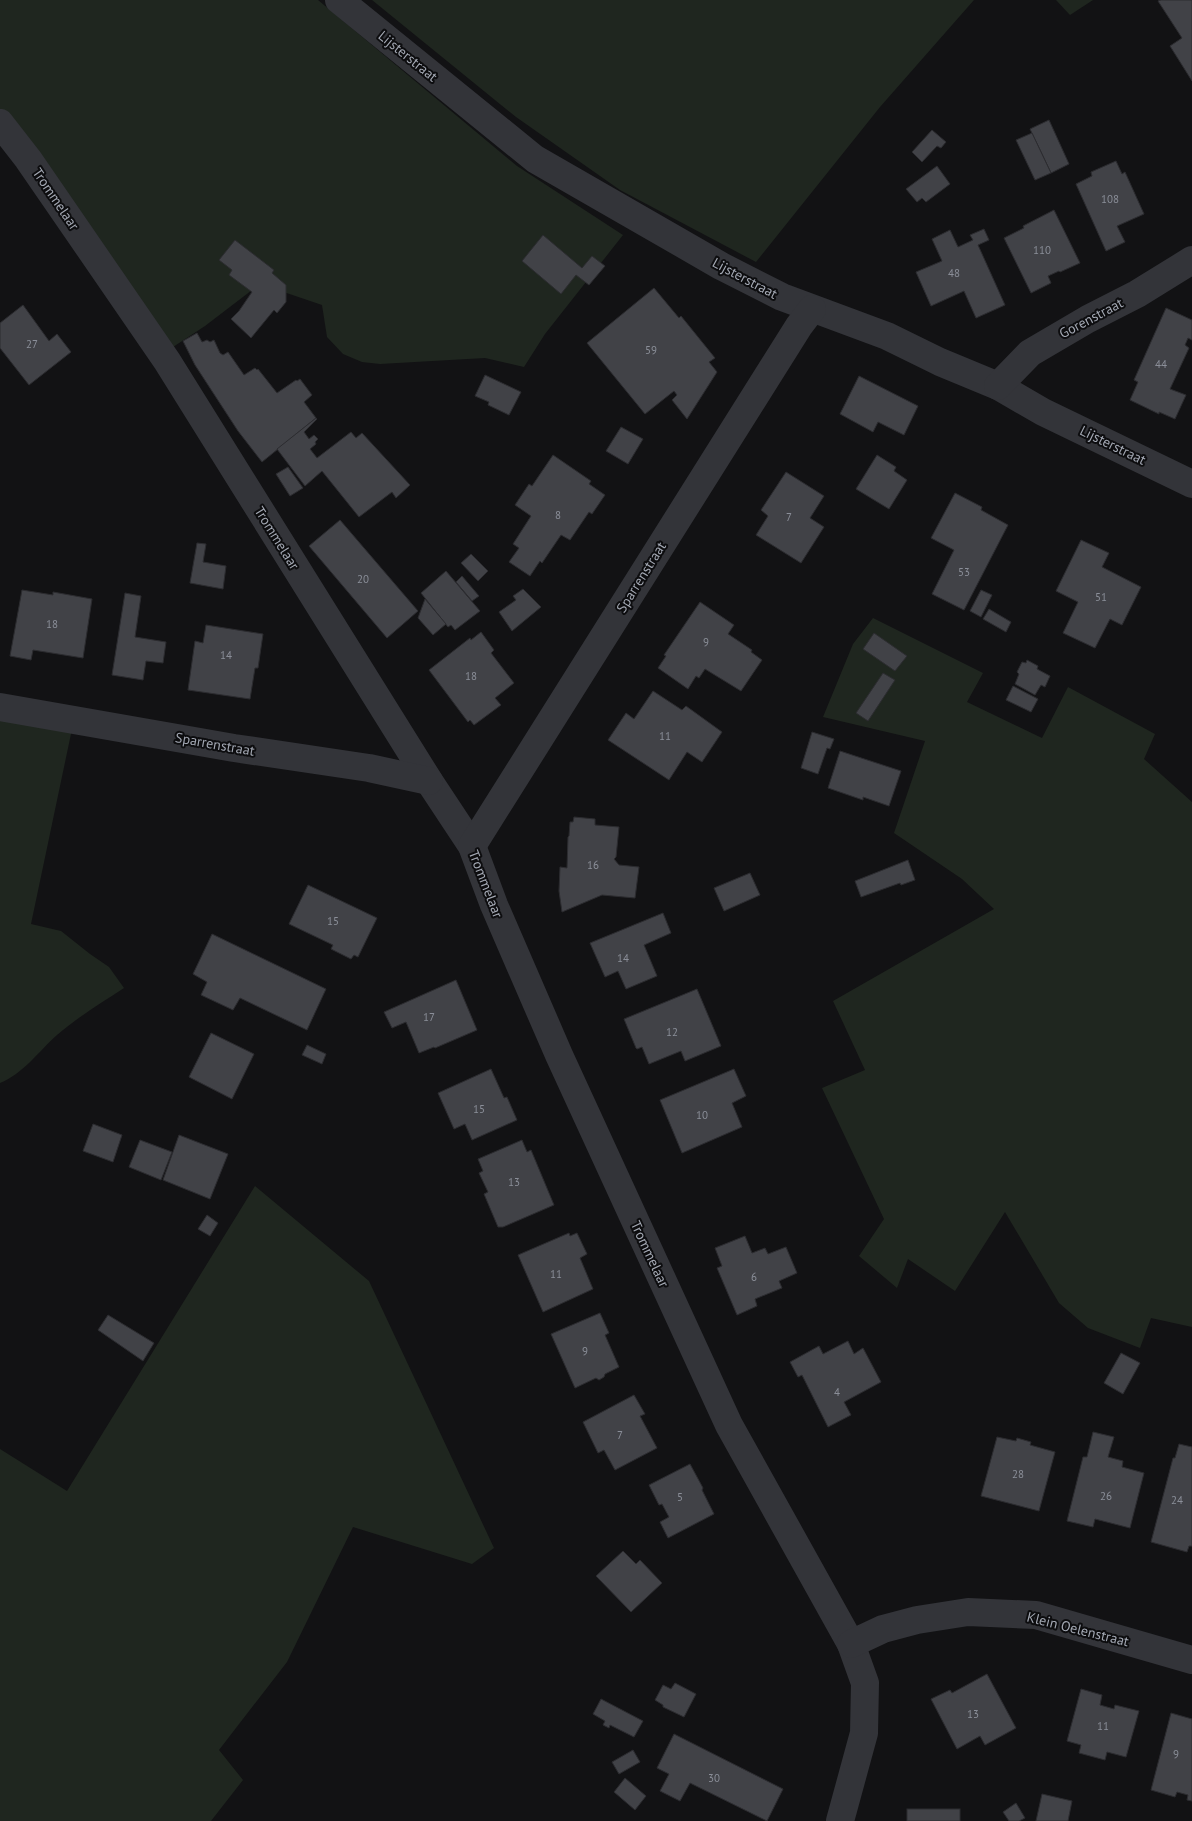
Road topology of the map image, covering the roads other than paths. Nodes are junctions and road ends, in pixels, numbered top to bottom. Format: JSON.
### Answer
{"nodes":[{"id":1,"x":339,"y":0,"type":"edge"},
{"id":2,"x":0,"y":123,"type":"edge"},
{"id":3,"x":1192,"y":260,"type":"edge"},
{"id":4,"x":812,"y":309,"type":"junction"},
{"id":5,"x":998,"y":386,"type":"junction"},
{"id":6,"x":1192,"y":484,"type":"edge"},
{"id":7,"x":0,"y":706,"type":"edge"},
{"id":8,"x":429,"y":781,"type":"junction"},
{"id":9,"x":472,"y":846,"type":"junction"},
{"id":10,"x":851,"y":1644,"type":"junction"},
{"id":11,"x":1192,"y":1660,"type":"edge"},
{"id":12,"x":840,"y":1821,"type":"edge"}],
"edges":[{"from":1,"to":4,"type":"street","name":"Lijsterstraat"},
{"from":2,"to":8,"type":"street","name":"Trommelaar"},
{"from":3,"to":5,"type":"street","name":"Gorenstraat"},
{"from":4,"to":5,"type":"street","name":"Lijsterstraat"},
{"from":4,"to":9,"type":"street","name":"Sparrenstraat"},
{"from":5,"to":6,"type":"street","name":"Lijsterstraat"},
{"from":7,"to":8,"type":"street","name":"Sparrenstraat"},
{"from":8,"to":9,"type":"street","name":"Trommelaar"},
{"from":9,"to":10,"type":"street","name":"Trommelaar"},
{"from":10,"to":11,"type":"street","name":"Klein Oelenstraat"},
{"from":10,"to":12,"type":"street"}]}
